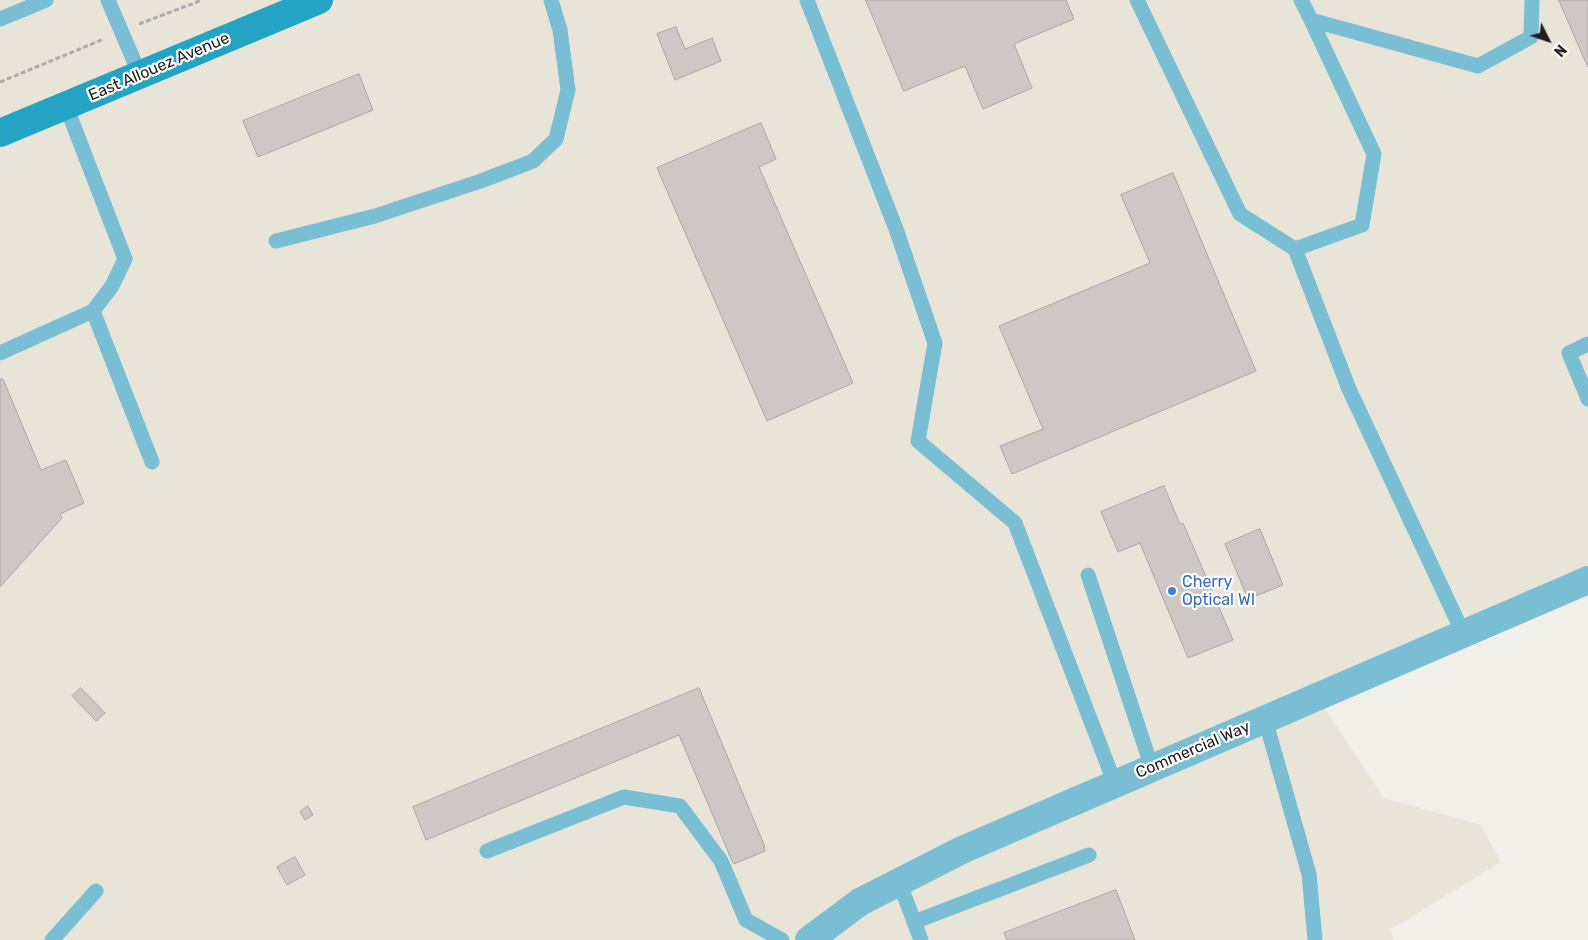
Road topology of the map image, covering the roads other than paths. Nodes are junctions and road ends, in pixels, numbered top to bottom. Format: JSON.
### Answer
{"nodes":[{"id":1,"x":46,"y":0,"type":"edge"},
{"id":2,"x":108,"y":0,"type":"edge"},
{"id":3,"x":318,"y":0,"type":"edge"},
{"id":4,"x":550,"y":0,"type":"edge"},
{"id":5,"x":807,"y":0,"type":"edge"},
{"id":6,"x":1137,"y":0,"type":"edge"},
{"id":7,"x":1301,"y":0,"type":"edge"},
{"id":8,"x":1532,"y":0,"type":"edge"},
{"id":9,"x":0,"y":19,"type":"edge"},
{"id":10,"x":1311,"y":20,"type":"junction"},
{"id":11,"x":140,"y":75,"type":"junction"},
{"id":12,"x":66,"y":106,"type":"junction"},
{"id":13,"x":0,"y":133,"type":"edge"},
{"id":14,"x":276,"y":241,"type":"dead end"},
{"id":15,"x":1295,"y":249,"type":"junction"},
{"id":16,"x":93,"y":311,"type":"junction"},
{"id":17,"x":1588,"y":344,"type":"edge"},
{"id":18,"x":0,"y":354,"type":"edge"},
{"id":19,"x":1588,"y":399,"type":"edge"},
{"id":20,"x":152,"y":462,"type":"dead end"},
{"id":21,"x":1088,"y":575,"type":"dead end"},
{"id":22,"x":1588,"y":580,"type":"edge"},
{"id":23,"x":1464,"y":633,"type":"junction"},
{"id":24,"x":1266,"y":719,"type":"junction"},
{"id":25,"x":1152,"y":768,"type":"junction"},
{"id":26,"x":1115,"y":784,"type":"junction"},
{"id":27,"x":486,"y":851,"type":"dead end"},
{"id":28,"x":1089,"y":855,"type":"dead end"},
{"id":29,"x":899,"y":882,"type":"junction"},
{"id":30,"x":96,"y":891,"type":"dead end"},
{"id":31,"x":914,"y":922,"type":"junction"},
{"id":32,"x":52,"y":940,"type":"edge"},
{"id":33,"x":782,"y":940,"type":"edge"},
{"id":34,"x":809,"y":940,"type":"edge"},
{"id":35,"x":921,"y":940,"type":"edge"},
{"id":36,"x":1315,"y":940,"type":"edge"}],
"edges":[{"from":1,"to":9,"type":"lane"},
{"from":2,"to":11,"type":"lane"},
{"from":3,"to":11,"type":"street","name":"East Allouez Avenue"},
{"from":4,"to":14,"type":"lane"},
{"from":5,"to":26,"type":"lane"},
{"from":6,"to":15,"type":"lane"},
{"from":7,"to":10,"type":"lane"},
{"from":8,"to":10,"type":"lane"},
{"from":10,"to":15,"type":"lane"},
{"from":11,"to":12,"type":"street","name":"East Allouez Avenue"},
{"from":12,"to":13,"type":"street","name":"East Allouez Avenue"},
{"from":12,"to":16,"type":"lane"},
{"from":15,"to":23,"type":"lane"},
{"from":16,"to":18,"type":"lane"},
{"from":16,"to":20,"type":"lane"},
{"from":17,"to":19,"type":"lane"},
{"from":21,"to":25,"type":"lane"},
{"from":22,"to":23,"type":"street","name":"Commercial Way"},
{"from":23,"to":24,"type":"street","name":"Commercial Way"},
{"from":24,"to":25,"type":"street","name":"Commercial Way"},
{"from":24,"to":36,"type":"lane"},
{"from":25,"to":26,"type":"street","name":"Commercial Way"},
{"from":26,"to":29,"type":"street","name":"Commercial Way"},
{"from":27,"to":33,"type":"lane"},
{"from":28,"to":31,"type":"lane"},
{"from":29,"to":31,"type":"lane"},
{"from":29,"to":34,"type":"street","name":"Commercial Way"},
{"from":30,"to":32,"type":"lane"},
{"from":31,"to":35,"type":"lane"}]}
